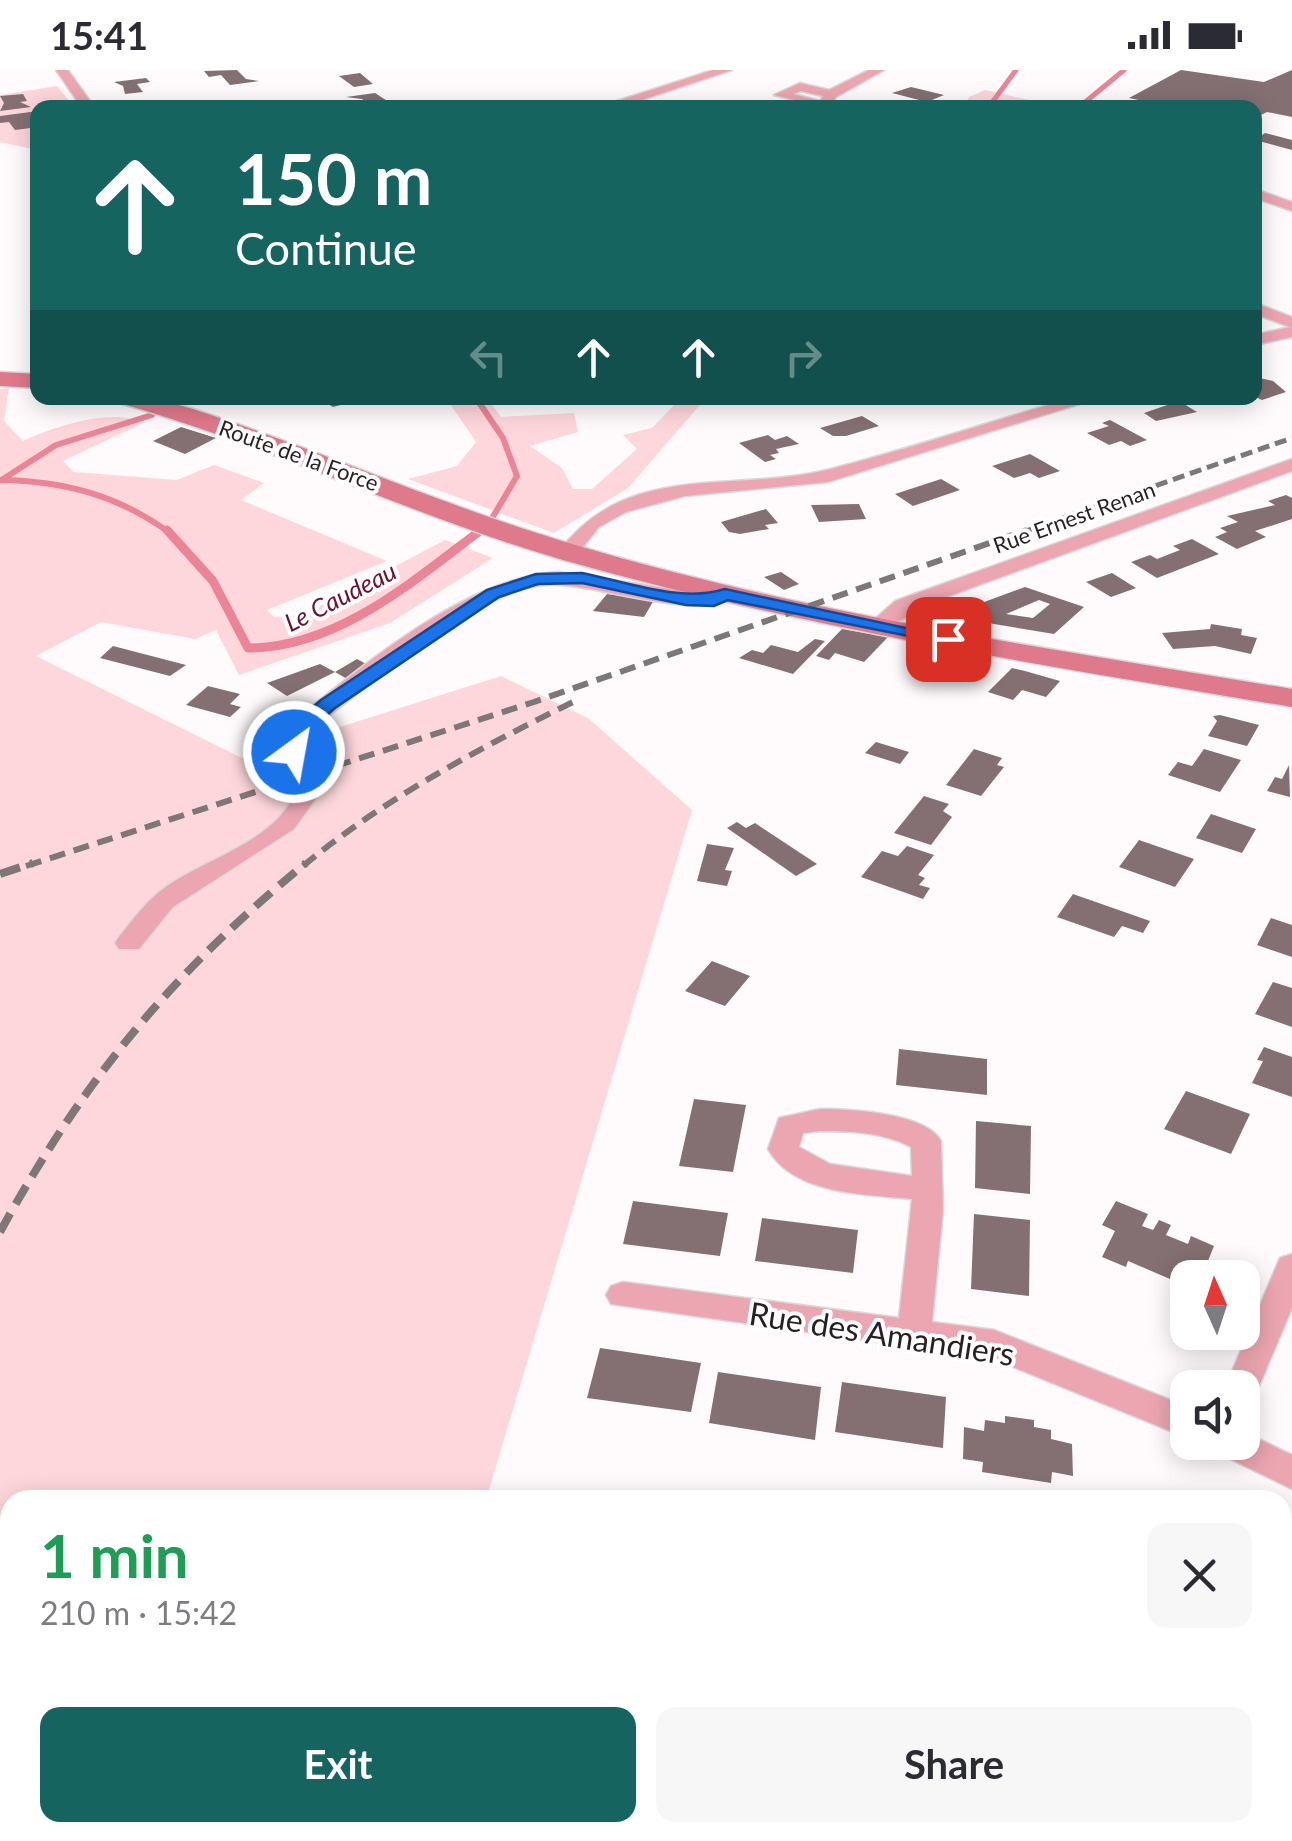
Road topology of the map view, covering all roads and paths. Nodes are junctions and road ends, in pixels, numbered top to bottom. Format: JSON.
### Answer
{"nodes":[{"id":1,"x":62,"y":70,"type":"edge"},
{"id":2,"x":726,"y":70,"type":"edge"},
{"id":3,"x":878,"y":70,"type":"edge"},
{"id":4,"x":831,"y":94,"type":"dead end"},
{"id":5,"x":83,"y":100,"type":"edge"},
{"id":6,"x":628,"y":100,"type":"edge"},
{"id":7,"x":1262,"y":196,"type":"edge"},
{"id":8,"x":1292,"y":207,"type":"edge"},
{"id":9,"x":1262,"y":311,"type":"edge"},
{"id":10,"x":1292,"y":324,"type":"edge"},
{"id":11,"x":1292,"y":332,"type":"edge"},
{"id":12,"x":1262,"y":338,"type":"edge"},
{"id":13,"x":0,"y":378,"type":"edge"},
{"id":14,"x":30,"y":380,"type":"edge"},
{"id":15,"x":150,"y":405,"type":"edge"},
{"id":16,"x":1066,"y":405,"type":"edge"},
{"id":17,"x":1282,"y":469,"type":"edge"},
{"id":18,"x":1292,"y":484,"type":"edge"},
{"id":19,"x":568,"y":552,"type":"junction"},
{"id":20,"x":725,"y":594,"type":"junction"},
{"id":21,"x":878,"y":626,"type":"junction"},
{"id":22,"x":1292,"y":698,"type":"edge"},
{"id":23,"x":129,"y":943,"type":"dead end"},
{"id":24,"x":926,"y":1188,"type":"dead end"},
{"id":25,"x":1292,"y":1267,"type":"edge"},
{"id":26,"x":623,"y":1295,"type":"dead end"},
{"id":27,"x":914,"y":1333,"type":"junction"},
{"id":28,"x":1249,"y":1370,"type":"edge"},
{"id":29,"x":1170,"y":1415,"type":"edge"},
{"id":30,"x":1260,"y":1457,"type":"edge"},
{"id":31,"x":1292,"y":1473,"type":"edge"}],
"edges":[{"from":1,"to":5,"type":"street"},
{"from":2,"to":6,"type":"street"},
{"from":3,"to":4,"type":"street"},
{"from":7,"to":8,"type":"street"},
{"from":9,"to":10,"type":"street"},
{"from":11,"to":12,"type":"street"},
{"from":13,"to":14,"type":"street"},
{"from":15,"to":19,"type":"street","name":"Route de la Force"},
{"from":16,"to":19,"type":"street"},
{"from":17,"to":18,"type":"street"},
{"from":17,"to":21,"type":"street","name":"Rue Ernest Renan"},
{"from":19,"to":20,"type":"street","name":"Route de la Force"},
{"from":20,"to":21,"type":"street","name":"Route de la Force"},
{"from":20,"to":23,"type":"street"},
{"from":21,"to":22,"type":"street","name":"Route de la Force"},
{"from":24,"to":27,"type":"street"},
{"from":25,"to":28,"type":"street"},
{"from":26,"to":27,"type":"street","name":"Rue des Amandiers"},
{"from":27,"to":29,"type":"street","name":"Rue des Amandiers"},
{"from":30,"to":31,"type":"street"}]}
